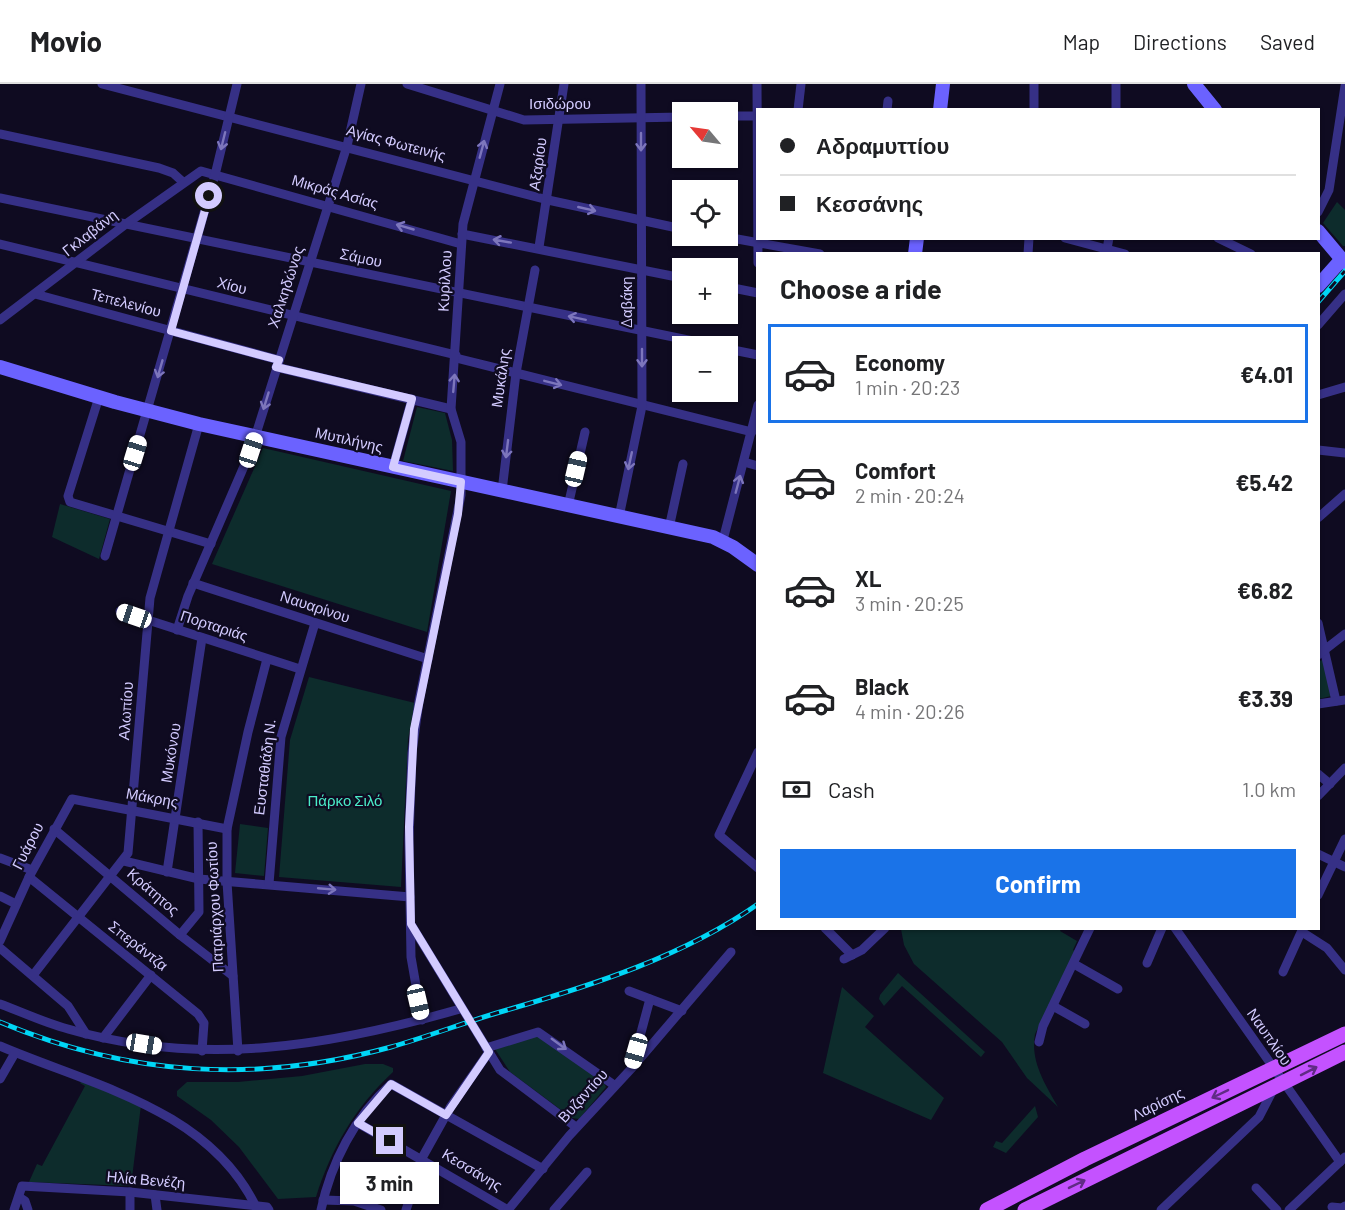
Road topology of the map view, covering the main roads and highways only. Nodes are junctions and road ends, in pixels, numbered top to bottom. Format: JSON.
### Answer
{"nodes":[{"id":1,"x":1345,"y":1034,"type":"edge"},
{"id":2,"x":1345,"y":1053,"type":"edge"},
{"id":3,"x":987,"y":1210,"type":"edge"},
{"id":4,"x":1025,"y":1210,"type":"edge"}],
"edges":[{"from":1,"to":3,"type":"main road","name":"Λαρίσης","one_way":true},
{"from":4,"to":2,"type":"main road","one_way":true}]}
